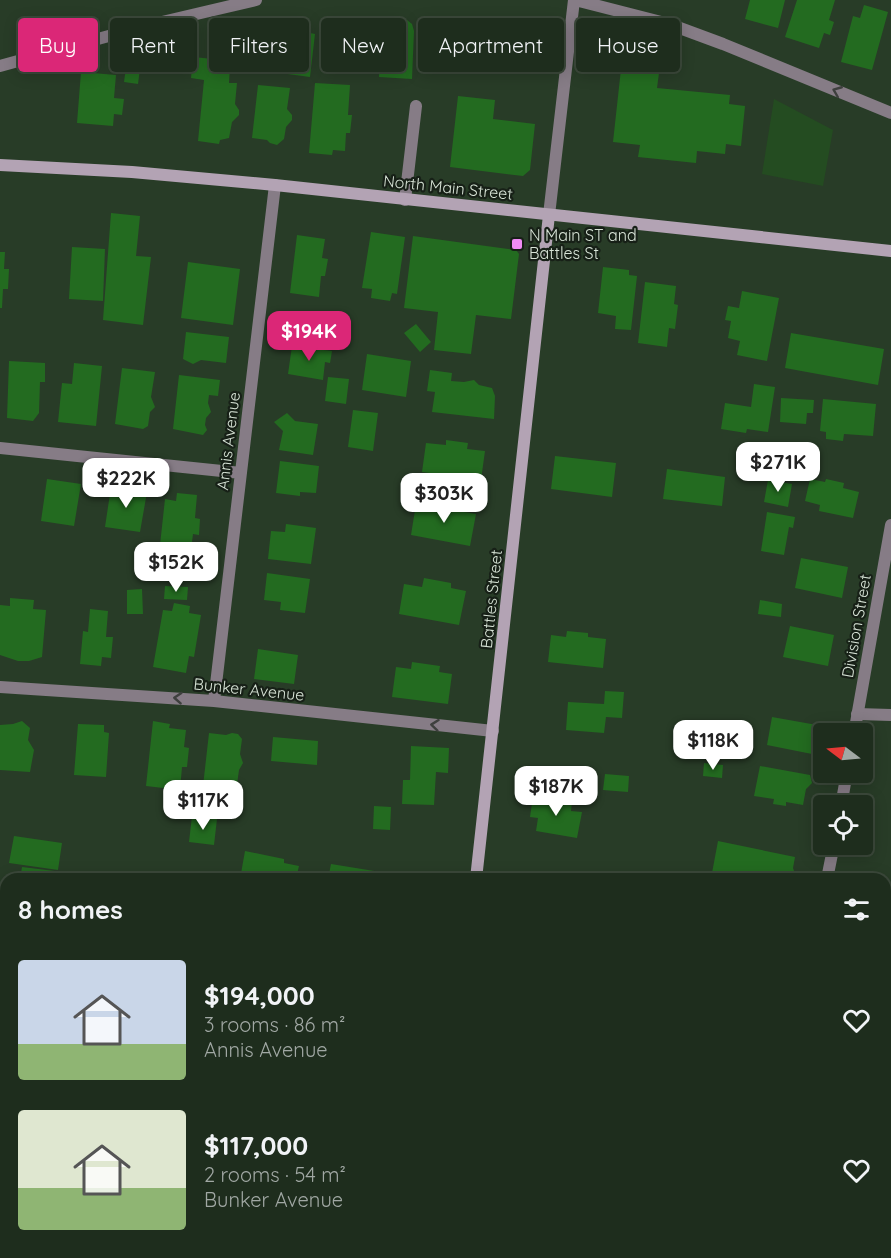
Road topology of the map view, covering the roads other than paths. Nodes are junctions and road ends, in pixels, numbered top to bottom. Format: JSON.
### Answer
{"nodes":[{"id":1,"x":256,"y":0,"type":"edge"},
{"id":2,"x":574,"y":0,"type":"edge"},
{"id":3,"x":0,"y":66,"type":"edge"},
{"id":4,"x":416,"y":106,"type":"dead end"},
{"id":5,"x":891,"y":113,"type":"edge"},
{"id":6,"x":0,"y":165,"type":"edge"},
{"id":7,"x":275,"y":185,"type":"junction"},
{"id":8,"x":405,"y":200,"type":"junction"},
{"id":9,"x":549,"y":215,"type":"junction"},
{"id":10,"x":891,"y":251,"type":"edge"},
{"id":11,"x":0,"y":448,"type":"edge"},
{"id":12,"x":241,"y":473,"type":"junction"},
{"id":13,"x":891,"y":525,"type":"edge"},
{"id":14,"x":0,"y":687,"type":"edge"},
{"id":15,"x":214,"y":700,"type":"junction"},
{"id":16,"x":857,"y":714,"type":"junction"},
{"id":17,"x":891,"y":715,"type":"edge"},
{"id":18,"x":856,"y":723,"type":"edge"},
{"id":19,"x":493,"y":731,"type":"junction"},
{"id":20,"x":832,"y":855,"type":"edge"},
{"id":21,"x":477,"y":873,"type":"edge"},
{"id":22,"x":828,"y":873,"type":"edge"}],
"edges":[{"from":1,"to":3,"type":"street"},
{"from":5,"to":2,"type":"street","one_way":true},
{"from":2,"to":9,"type":"street"},
{"from":4,"to":8,"type":"street"},
{"from":6,"to":7,"type":"main road","name":"North Main Street"},
{"from":7,"to":8,"type":"main road","name":"North Main Street"},
{"from":7,"to":12,"type":"street","name":"Annis Avenue"},
{"from":8,"to":9,"type":"main road","name":"North Main Street"},
{"from":9,"to":10,"type":"main road","name":"North Main Street"},
{"from":9,"to":19,"type":"main road","name":"Battles Street"},
{"from":11,"to":12,"type":"street"},
{"from":12,"to":15,"type":"street","name":"Annis Avenue"},
{"from":13,"to":16,"type":"street","name":"Division Street"},
{"from":15,"to":14,"type":"street","name":"Bunker Avenue","one_way":true},
{"from":19,"to":15,"type":"street","name":"Bunker Avenue","one_way":true},
{"from":16,"to":17,"type":"street"},
{"from":16,"to":18,"type":"street","name":"Division Street"},
{"from":19,"to":21,"type":"main road","name":"Battles Street"},
{"from":20,"to":22,"type":"street"}]}
